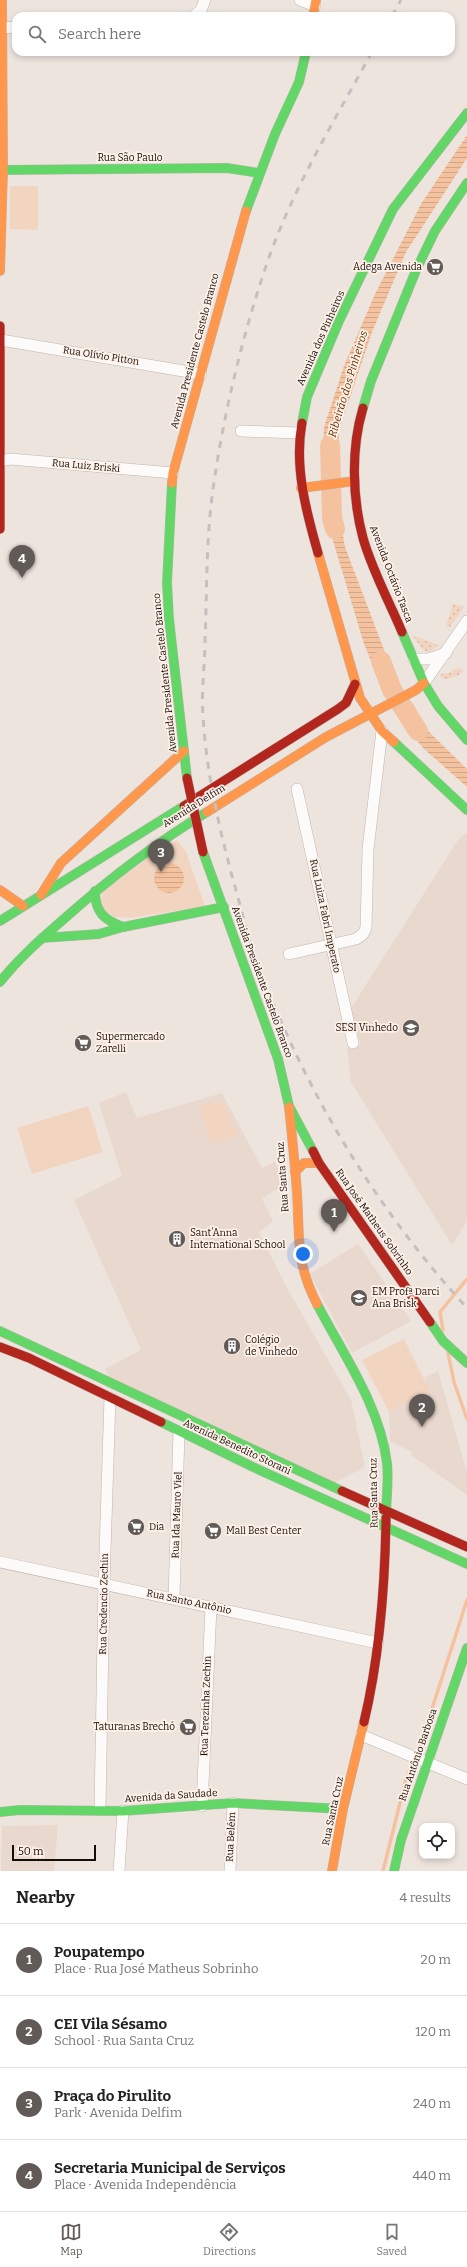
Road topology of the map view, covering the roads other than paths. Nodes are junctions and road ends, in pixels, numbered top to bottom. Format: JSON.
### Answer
{"nodes":[{"id":1,"x":2,"y":0,"type":"edge"},
{"id":2,"x":205,"y":0,"type":"edge"},
{"id":3,"x":300,"y":0,"type":"edge"},
{"id":4,"x":315,"y":7,"type":"edge"},
{"id":5,"x":199,"y":12,"type":"edge"},
{"id":6,"x":12,"y":27,"type":"edge"},
{"id":7,"x":2,"y":28,"type":"junction"},
{"id":8,"x":305,"y":56,"type":"edge"},
{"id":9,"x":467,"y":113,"type":"edge"},
{"id":10,"x":1,"y":170,"type":"edge"},
{"id":11,"x":259,"y":173,"type":"junction"},
{"id":12,"x":467,"y":183,"type":"edge"},
{"id":13,"x":0,"y":271,"type":"edge"},
{"id":14,"x":0,"y":326,"type":"edge"},
{"id":15,"x":1,"y":340,"type":"edge"},
{"id":16,"x":201,"y":374,"type":"junction"},
{"id":17,"x":240,"y":431,"type":"dead end"},
{"id":18,"x":300,"y":433,"type":"junction"},
{"id":19,"x":0,"y":460,"type":"edge"},
{"id":20,"x":173,"y":473,"type":"junction"},
{"id":21,"x":355,"y":481,"type":"junction"},
{"id":22,"x":305,"y":487,"type":"junction"},
{"id":23,"x":0,"y":530,"type":"edge"},
{"id":24,"x":467,"y":621,"type":"edge"},
{"id":25,"x":446,"y":653,"type":"junction"},
{"id":26,"x":414,"y":660,"type":"junction"},
{"id":27,"x":355,"y":684,"type":"junction"},
{"id":28,"x":420,"y":687,"type":"junction"},
{"id":29,"x":370,"y":715,"type":"junction"},
{"id":30,"x":382,"y":730,"type":"junction"},
{"id":31,"x":467,"y":740,"type":"edge"},
{"id":32,"x":184,"y":751,"type":"junction"},
{"id":33,"x":297,"y":789,"type":"dead end"},
{"id":34,"x":467,"y":810,"type":"edge"},
{"id":35,"x":0,"y":890,"type":"edge"},
{"id":36,"x":95,"y":891,"type":"junction"},
{"id":37,"x":41,"y":895,"type":"junction"},
{"id":38,"x":23,"y":906,"type":"junction"},
{"id":39,"x":224,"y":907,"type":"junction"},
{"id":40,"x":0,"y":921,"type":"edge"},
{"id":41,"x":124,"y":927,"type":"junction"},
{"id":42,"x":42,"y":938,"type":"junction"},
{"id":43,"x":332,"y":946,"type":"junction"},
{"id":44,"x":289,"y":954,"type":"dead end"},
{"id":45,"x":0,"y":982,"type":"edge"},
{"id":46,"x":353,"y":1043,"type":"dead end"},
{"id":47,"x":289,"y":1106,"type":"junction"},
{"id":48,"x":319,"y":1163,"type":"junction"},
{"id":49,"x":295,"y":1172,"type":"junction"},
{"id":50,"x":0,"y":1331,"type":"edge"},
{"id":51,"x":0,"y":1347,"type":"edge"},
{"id":52,"x":467,"y":1363,"type":"edge"},
{"id":53,"x":110,"y":1382,"type":"junction"},
{"id":54,"x":110,"y":1398,"type":"junction"},
{"id":55,"x":180,"y":1415,"type":"junction"},
{"id":56,"x":179,"y":1432,"type":"junction"},
{"id":57,"x":387,"y":1512,"type":"junction"},
{"id":58,"x":386,"y":1528,"type":"junction"},
{"id":59,"x":467,"y":1547,"type":"edge"},
{"id":60,"x":0,"y":1562,"type":"edge"},
{"id":61,"x":467,"y":1564,"type":"edge"},
{"id":62,"x":104,"y":1583,"type":"junction"},
{"id":63,"x":174,"y":1598,"type":"junction"},
{"id":64,"x":211,"y":1606,"type":"junction"},
{"id":65,"x":378,"y":1642,"type":"junction"},
{"id":66,"x":467,"y":1648,"type":"edge"},
{"id":67,"x":361,"y":1735,"type":"junction"},
{"id":68,"x":427,"y":1762,"type":"junction"},
{"id":69,"x":467,"y":1778,"type":"edge"},
{"id":70,"x":233,"y":1803,"type":"junction"},
{"id":71,"x":202,"y":1806,"type":"junction"},
{"id":72,"x":100,"y":1809,"type":"junction"},
{"id":73,"x":343,"y":1809,"type":"junction"},
{"id":74,"x":123,"y":1811,"type":"junction"},
{"id":75,"x":0,"y":1812,"type":"edge"},
{"id":76,"x":119,"y":1871,"type":"edge"},
{"id":77,"x":230,"y":1871,"type":"edge"},
{"id":78,"x":332,"y":1871,"type":"edge"},
{"id":79,"x":394,"y":1871,"type":"edge"}],
"edges":[{"from":1,"to":7,"type":"street"},
{"from":2,"to":5,"type":"street"},
{"from":3,"to":4,"type":"street"},
{"from":6,"to":7,"type":"street"},
{"from":7,"to":10,"type":"street"},
{"from":8,"to":11,"type":"street","name":"Avenida Presidente Castelo Branco"},
{"from":9,"to":18,"type":"street","name":"Avenida dos Pinheiros"},
{"from":10,"to":11,"type":"street","name":"Rua São Paulo"},
{"from":10,"to":13,"type":"street"},
{"from":11,"to":16,"type":"street","name":"Avenida Presidente Castelo Branco"},
{"from":12,"to":21,"type":"street","name":"Avenida Octávio Tasca"},
{"from":14,"to":15,"type":"street"},
{"from":15,"to":16,"type":"street","name":"Rua Olívio Pitton"},
{"from":15,"to":19,"type":"street"},
{"from":16,"to":20,"type":"street","name":"Avenida Presidente Castelo Branco"},
{"from":17,"to":18,"type":"street"},
{"from":18,"to":22,"type":"street","name":"Avenida dos Pinheiros"},
{"from":19,"to":20,"type":"street","name":"Rua Luiz Briski"},
{"from":19,"to":23,"type":"street"},
{"from":20,"to":32,"type":"street","name":"Avenida Presidente Castelo Branco"},
{"from":21,"to":22,"type":"street"},
{"from":21,"to":26,"type":"street","name":"Avenida Octávio Tasca"},
{"from":22,"to":27,"type":"street","name":"Avenida dos Pinheiros"},
{"from":24,"to":25,"type":"street"},
{"from":25,"to":26,"type":"street"},
{"from":25,"to":28,"type":"street"},
{"from":26,"to":28,"type":"street","name":"Avenida Octávio Tasca"},
{"from":27,"to":29,"type":"street","name":"Avenida dos Pinheiros"},
{"from":27,"to":37,"type":"street","name":"Avenida Delfim"},
{"from":28,"to":29,"type":"street","name":"Avenida Delfim"},
{"from":28,"to":31,"type":"street","name":"Avenida Octávio Tasca"},
{"from":29,"to":30,"type":"street","name":"Avenida dos Pinheiros"},
{"from":29,"to":36,"type":"street","name":"Avenida Delfim"},
{"from":30,"to":34,"type":"street","name":"Avenida dos Pinheiros"},
{"from":30,"to":43,"type":"street"},
{"from":32,"to":37,"type":"street"},
{"from":32,"to":39,"type":"street","name":"Avenida Presidente Castelo Branco","bridge":true},
{"from":33,"to":43,"type":"street","name":"Rua Luiza Fabri Imperato"},
{"from":35,"to":38,"type":"street"},
{"from":36,"to":41,"type":"street"},
{"from":36,"to":42,"type":"street","name":"Avenida Delfim"},
{"from":37,"to":38,"type":"street","name":"Avenida Delfim"},
{"from":38,"to":40,"type":"street","name":"Avenida Delfim"},
{"from":39,"to":41,"type":"street"},
{"from":39,"to":47,"type":"street","name":"Avenida Presidente Castelo Branco"},
{"from":41,"to":42,"type":"street"},
{"from":42,"to":45,"type":"street","name":"Avenida Delfim"},
{"from":43,"to":44,"type":"street"},
{"from":43,"to":46,"type":"street","name":"Rua Luiza Fabri Imperato"},
{"from":47,"to":48,"type":"street","name":"Rua José Matheus Sobrinho"},
{"from":47,"to":49,"type":"street","name":"Rua Santa Cruz"},
{"from":48,"to":49,"type":"street"},
{"from":48,"to":52,"type":"street","name":"Rua José Matheus Sobrinho"},
{"from":49,"to":57,"type":"street","name":"Rua Santa Cruz"},
{"from":50,"to":53,"type":"street","name":"Avenida Benedito Storani"},
{"from":51,"to":54,"type":"street","name":"Avenida Benedito Storani"},
{"from":53,"to":54,"type":"street"},
{"from":53,"to":55,"type":"street","name":"Avenida Benedito Storani"},
{"from":54,"to":56,"type":"street","name":"Avenida Benedito Storani"},
{"from":54,"to":62,"type":"street","name":"Rua Credencio Zechin"},
{"from":55,"to":56,"type":"street"},
{"from":55,"to":57,"type":"street","name":"Avenida Benedito Storani"},
{"from":56,"to":58,"type":"street","name":"Avenida Benedito Storani"},
{"from":56,"to":63,"type":"street","name":"Rua Ida Mauro Viel"},
{"from":57,"to":58,"type":"street","name":"Rua Santa Cruz"},
{"from":57,"to":59,"type":"street","name":"Avenida Benedito Storani"},
{"from":58,"to":61,"type":"street","name":"Avenida Benedito Storani"},
{"from":58,"to":65,"type":"street","name":"Rua Santa Cruz"},
{"from":60,"to":62,"type":"street","name":"Rua Santo Antônio"},
{"from":62,"to":63,"type":"street","name":"Rua Santo Antônio"},
{"from":62,"to":72,"type":"street","name":"Rua Credencio Zechin"},
{"from":63,"to":64,"type":"street","name":"Rua Santo Antônio"},
{"from":64,"to":65,"type":"street","name":"Rua Santo Antônio"},
{"from":64,"to":71,"type":"street","name":"Rua Terezinha Zechin"},
{"from":65,"to":67,"type":"street","name":"Rua Santa Cruz"},
{"from":66,"to":68,"type":"street","name":"Rua Antônio Barbosa"},
{"from":67,"to":68,"type":"street"},
{"from":67,"to":73,"type":"street","name":"Rua Santa Cruz"},
{"from":68,"to":69,"type":"street"},
{"from":68,"to":79,"type":"street","name":"Rua Antônio Barbosa"},
{"from":70,"to":71,"type":"street","name":"Avenida da Saudade"},
{"from":70,"to":73,"type":"street","name":"Avenida da Saudade"},
{"from":70,"to":77,"type":"street","name":"Rua Belém"},
{"from":71,"to":74,"type":"street","name":"Avenida da Saudade"},
{"from":72,"to":74,"type":"street","name":"Avenida da Saudade"},
{"from":72,"to":75,"type":"street","name":"Avenida da Saudade"},
{"from":73,"to":78,"type":"street","name":"Rua Santa Cruz"},
{"from":74,"to":76,"type":"street"}]}
